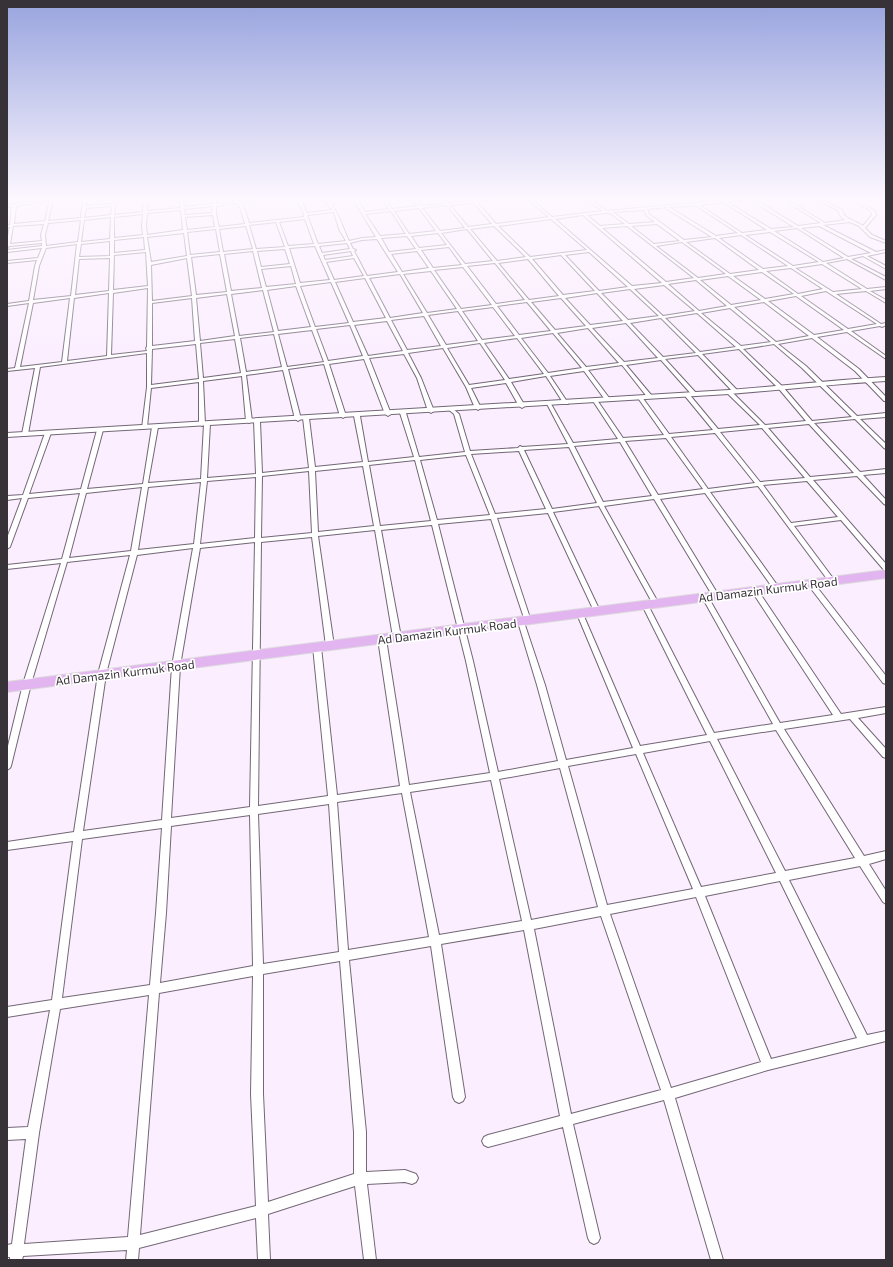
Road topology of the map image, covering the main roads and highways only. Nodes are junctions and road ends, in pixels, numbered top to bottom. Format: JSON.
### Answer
{"nodes":[{"id":1,"x":886,"y":574,"type":"edge"},
{"id":2,"x":7,"y":687,"type":"edge"}],
"edges":[{"from":1,"to":2,"type":"highway","name":"Ad Damazin Kurmuk Road"}]}
